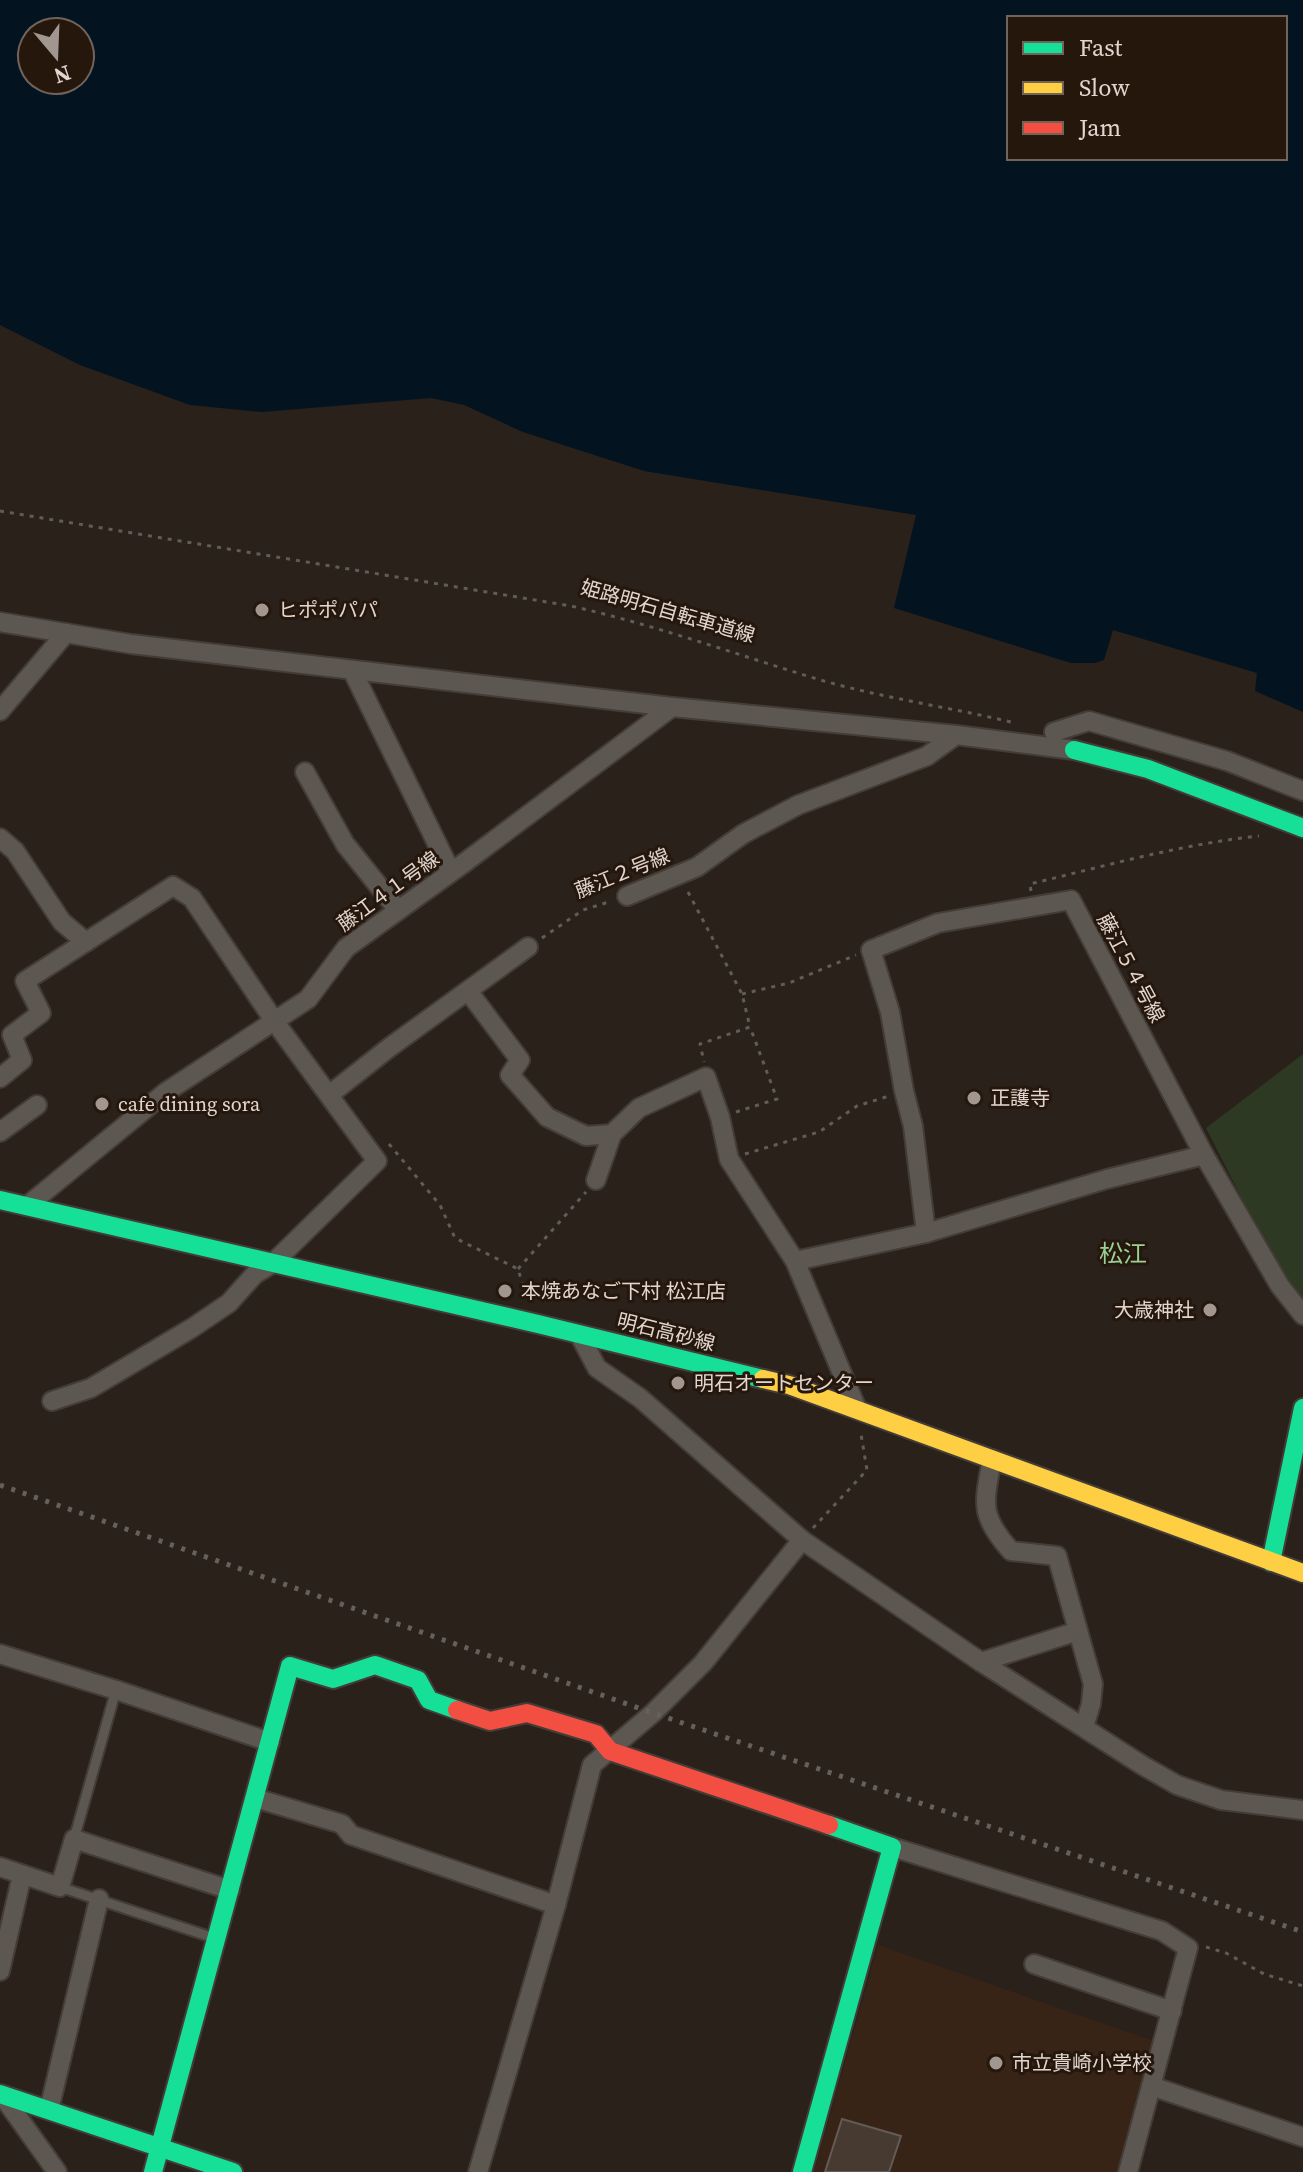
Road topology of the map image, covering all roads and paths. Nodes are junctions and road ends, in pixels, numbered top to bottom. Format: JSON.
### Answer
{"nodes":[{"id":1,"x":0,"y":511,"type":"edge"},
{"id":2,"x":0,"y":622,"type":"edge"},
{"id":3,"x":66,"y":633,"type":"junction"},
{"id":4,"x":352,"y":670,"type":"junction"},
{"id":5,"x":672,"y":707,"type":"junction"},
{"id":6,"x":0,"y":711,"type":"edge"},
{"id":7,"x":1054,"y":732,"type":"joint"},
{"id":8,"x":956,"y":735,"type":"junction"},
{"id":9,"x":305,"y":772,"type":"dead end"},
{"id":10,"x":1303,"y":791,"type":"edge"},
{"id":11,"x":1303,"y":828,"type":"edge"},
{"id":12,"x":0,"y":838,"type":"edge"},
{"id":13,"x":1270,"y":838,"type":"dead end"},
{"id":14,"x":451,"y":872,"type":"junction"},
{"id":15,"x":678,"y":874,"type":"junction"},
{"id":16,"x":627,"y":896,"type":"joint"},
{"id":17,"x":1033,"y":906,"type":"junction"},
{"id":18,"x":398,"y":910,"type":"junction"},
{"id":19,"x":86,"y":942,"type":"junction"},
{"id":20,"x":528,"y":947,"type":"joint"},
{"id":21,"x":871,"y":950,"type":"junction"},
{"id":22,"x":468,"y":991,"type":"junction"},
{"id":23,"x":742,"y":994,"type":"junction"},
{"id":24,"x":275,"y":1022,"type":"junction"},
{"id":25,"x":750,"y":1027,"type":"junction"},
{"id":26,"x":706,"y":1077,"type":"junction"},
{"id":27,"x":0,"y":1078,"type":"edge"},
{"id":28,"x":904,"y":1091,"type":"junction"},
{"id":29,"x":329,"y":1095,"type":"junction"},
{"id":30,"x":37,"y":1105,"type":"dead end"},
{"id":31,"x":720,"y":1117,"type":"junction"},
{"id":32,"x":0,"y":1132,"type":"edge"},
{"id":33,"x":612,"y":1134,"type":"junction"},
{"id":34,"x":389,"y":1144,"type":"dead end"},
{"id":35,"x":1204,"y":1155,"type":"junction"},
{"id":36,"x":729,"y":1159,"type":"junction"},
{"id":37,"x":596,"y":1180,"type":"joint"},
{"id":38,"x":0,"y":1200,"type":"edge"},
{"id":39,"x":27,"y":1206,"type":"junction"},
{"id":40,"x":926,"y":1233,"type":"junction"},
{"id":41,"x":795,"y":1261,"type":"junction"},
{"id":42,"x":273,"y":1263,"type":"junction"},
{"id":43,"x":518,"y":1269,"type":"junction"},
{"id":44,"x":524,"y":1293,"type":"dead end"},
{"id":45,"x":1303,"y":1315,"type":"edge"},
{"id":46,"x":579,"y":1334,"type":"junction"},
{"id":47,"x":52,"y":1401,"type":"dead end"},
{"id":48,"x":1303,"y":1408,"type":"edge"},
{"id":49,"x":857,"y":1409,"type":"junction"},
{"id":50,"x":992,"y":1459,"type":"junction"},
{"id":51,"x":802,"y":1540,"type":"junction"},
{"id":52,"x":1271,"y":1562,"type":"junction"},
{"id":53,"x":1303,"y":1573,"type":"edge"},
{"id":54,"x":1078,"y":1631,"type":"junction"},
{"id":55,"x":0,"y":1654,"type":"edge"},
{"id":56,"x":981,"y":1662,"type":"junction"},
{"id":57,"x":116,"y":1690,"type":"junction"},
{"id":58,"x":1084,"y":1727,"type":"junction"},
{"id":59,"x":270,"y":1742,"type":"junction"},
{"id":60,"x":610,"y":1751,"type":"junction"},
{"id":61,"x":255,"y":1798,"type":"junction"},
{"id":62,"x":1303,"y":1810,"type":"edge"},
{"id":63,"x":74,"y":1839,"type":"junction"},
{"id":64,"x":892,"y":1847,"type":"junction"},
{"id":65,"x":0,"y":1867,"type":"edge"},
{"id":66,"x":22,"y":1875,"type":"junction"},
{"id":67,"x":60,"y":1887,"type":"junction"},
{"id":68,"x":230,"y":1890,"type":"junction"},
{"id":69,"x":99,"y":1899,"type":"junction"},
{"id":70,"x":556,"y":1905,"type":"junction"},
{"id":71,"x":217,"y":1939,"type":"junction"},
{"id":72,"x":1188,"y":1948,"type":"junction"},
{"id":73,"x":1034,"y":1964,"type":"dead end"},
{"id":74,"x":0,"y":1971,"type":"edge"},
{"id":75,"x":1303,"y":1986,"type":"edge"},
{"id":76,"x":1172,"y":2011,"type":"junction"},
{"id":77,"x":1151,"y":2086,"type":"junction"},
{"id":78,"x":1,"y":2094,"type":"edge"},
{"id":79,"x":49,"y":2110,"type":"junction"},
{"id":80,"x":1303,"y":2137,"type":"edge"},
{"id":81,"x":160,"y":2148,"type":"junction"},
{"id":82,"x":57,"y":2172,"type":"edge"},
{"id":83,"x":153,"y":2172,"type":"edge"},
{"id":84,"x":233,"y":2172,"type":"edge"},
{"id":85,"x":478,"y":2172,"type":"edge"},
{"id":86,"x":802,"y":2172,"type":"edge"},
{"id":87,"x":1128,"y":2172,"type":"edge"}],
"edges":[{"from":1,"to":7,"type":"path","name":"姫路明石自転車道線"},
{"from":2,"to":3,"type":"street"},
{"from":3,"to":4,"type":"street"},
{"from":3,"to":6,"type":"street"},
{"from":4,"to":5,"type":"street"},
{"from":4,"to":14,"type":"street"},
{"from":5,"to":8,"type":"street"},
{"from":5,"to":14,"type":"street","name":"藤江４１号線"},
{"from":7,"to":10,"type":"street"},
{"from":8,"to":11,"type":"street"},
{"from":8,"to":15,"type":"street","name":"藤江２号線"},
{"from":9,"to":18,"type":"street"},
{"from":12,"to":19,"type":"street"},
{"from":13,"to":17,"type":"path"},
{"from":14,"to":18,"type":"street","name":"藤江４１号線"},
{"from":15,"to":16,"type":"street","name":"藤江２号線"},
{"from":15,"to":23,"type":"path"},
{"from":16,"to":20,"type":"path","name":"藤江２号線"},
{"from":17,"to":21,"type":"street","name":"藤江５４号線"},
{"from":17,"to":35,"type":"street","name":"藤江５４号線"},
{"from":18,"to":24,"type":"street","name":"藤江４１号線"},
{"from":19,"to":24,"type":"street"},
{"from":19,"to":27,"type":"street"},
{"from":20,"to":22,"type":"street"},
{"from":21,"to":23,"type":"path"},
{"from":21,"to":28,"type":"street"},
{"from":22,"to":29,"type":"street"},
{"from":22,"to":33,"type":"street"},
{"from":23,"to":25,"type":"path"},
{"from":24,"to":29,"type":"street"},
{"from":24,"to":39,"type":"street","name":"藤江４１号線"},
{"from":25,"to":26,"type":"path"},
{"from":25,"to":31,"type":"path"},
{"from":26,"to":31,"type":"street"},
{"from":26,"to":33,"type":"street"},
{"from":28,"to":36,"type":"path"},
{"from":28,"to":40,"type":"street"},
{"from":29,"to":42,"type":"street"},
{"from":30,"to":32,"type":"street"},
{"from":31,"to":36,"type":"street"},
{"from":33,"to":37,"type":"street"},
{"from":34,"to":43,"type":"path"},
{"from":35,"to":40,"type":"street"},
{"from":35,"to":45,"type":"street"},
{"from":36,"to":41,"type":"street"},
{"from":37,"to":43,"type":"path"},
{"from":38,"to":39,"type":"street","name":"明石高砂線"},
{"from":39,"to":42,"type":"street","name":"明石高砂線"},
{"from":40,"to":41,"type":"street"},
{"from":41,"to":49,"type":"street"},
{"from":42,"to":46,"type":"street","name":"明石高砂線"},
{"from":42,"to":47,"type":"street"},
{"from":43,"to":44,"type":"path"},
{"from":46,"to":49,"type":"street","name":"明石高砂線"},
{"from":46,"to":51,"type":"street"},
{"from":48,"to":52,"type":"street"},
{"from":49,"to":50,"type":"street","name":"明石高砂線"},
{"from":49,"to":51,"type":"path"},
{"from":50,"to":52,"type":"street","name":"明石高砂線"},
{"from":50,"to":54,"type":"street"},
{"from":51,"to":56,"type":"street"},
{"from":51,"to":60,"type":"street"},
{"from":52,"to":53,"type":"street","name":"明石高砂線"},
{"from":54,"to":56,"type":"street"},
{"from":54,"to":58,"type":"street"},
{"from":55,"to":57,"type":"street"},
{"from":56,"to":58,"type":"street"},
{"from":57,"to":59,"type":"street"},
{"from":57,"to":63,"type":"lane"},
{"from":58,"to":62,"type":"street"},
{"from":59,"to":60,"type":"street"},
{"from":59,"to":61,"type":"street"},
{"from":60,"to":64,"type":"street"},
{"from":60,"to":70,"type":"street"},
{"from":61,"to":68,"type":"street"},
{"from":61,"to":70,"type":"street"},
{"from":63,"to":67,"type":"street"},
{"from":63,"to":68,"type":"street"},
{"from":64,"to":72,"type":"street"},
{"from":64,"to":86,"type":"street"},
{"from":65,"to":66,"type":"street"},
{"from":66,"to":67,"type":"street"},
{"from":66,"to":74,"type":"street"},
{"from":67,"to":69,"type":"lane"},
{"from":68,"to":71,"type":"street"},
{"from":69,"to":71,"type":"lane"},
{"from":69,"to":79,"type":"street"},
{"from":70,"to":85,"type":"street"},
{"from":71,"to":81,"type":"street"},
{"from":72,"to":75,"type":"path"},
{"from":72,"to":76,"type":"street"},
{"from":73,"to":76,"type":"street"},
{"from":76,"to":77,"type":"street"},
{"from":77,"to":80,"type":"street"},
{"from":77,"to":87,"type":"street"},
{"from":78,"to":79,"type":"street"},
{"from":78,"to":82,"type":"street"},
{"from":79,"to":81,"type":"street"},
{"from":81,"to":83,"type":"street"},
{"from":81,"to":84,"type":"street"}]}
